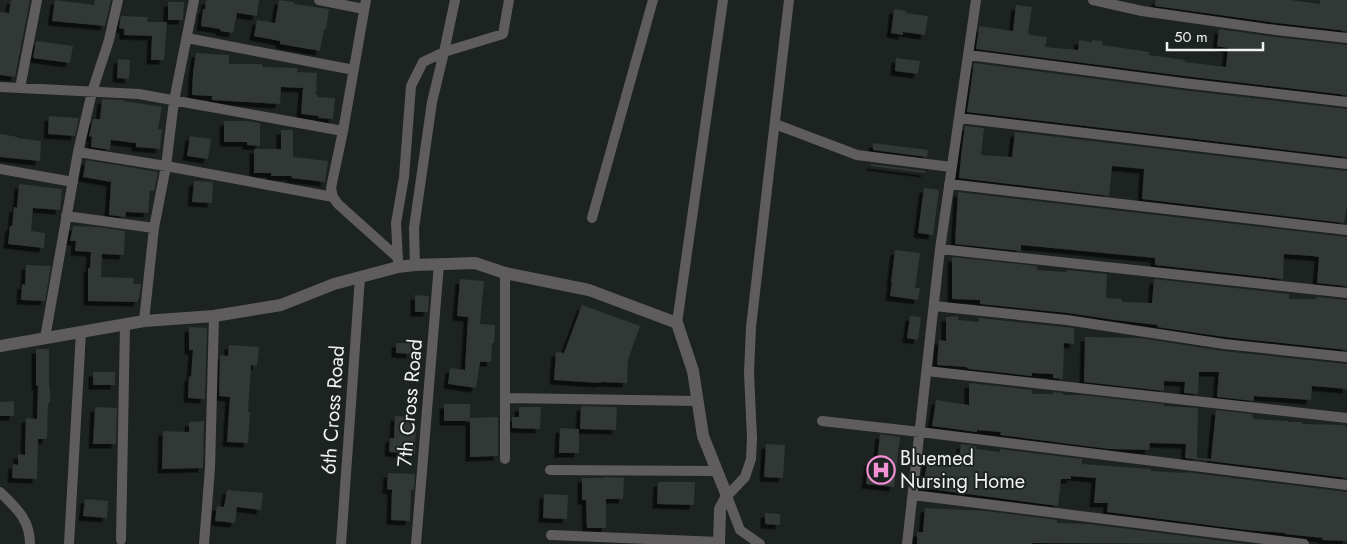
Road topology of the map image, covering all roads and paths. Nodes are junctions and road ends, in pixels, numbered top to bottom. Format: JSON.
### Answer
{"nodes":[{"id":1,"x":38,"y":0,"type":"edge"},
{"id":2,"x":118,"y":0,"type":"edge"},
{"id":3,"x":194,"y":0,"type":"edge"},
{"id":4,"x":319,"y":0,"type":"edge"},
{"id":5,"x":455,"y":0,"type":"edge"},
{"id":6,"x":509,"y":0,"type":"edge"},
{"id":7,"x":653,"y":0,"type":"edge"},
{"id":8,"x":723,"y":0,"type":"edge"},
{"id":9,"x":789,"y":0,"type":"edge"},
{"id":10,"x":976,"y":0,"type":"edge"},
{"id":11,"x":1093,"y":0,"type":"edge"},
{"id":12,"x":365,"y":5,"type":"edge"},
{"id":13,"x":187,"y":38,"type":"junction"},
{"id":14,"x":1347,"y":38,"type":"edge"},
{"id":15,"x":444,"y":52,"type":"junction"},
{"id":16,"x":968,"y":55,"type":"junction"},
{"id":17,"x":354,"y":70,"type":"junction"},
{"id":18,"x":0,"y":86,"type":"edge"},
{"id":19,"x":20,"y":88,"type":"junction"},
{"id":20,"x":92,"y":92,"type":"junction"},
{"id":21,"x":174,"y":101,"type":"junction"},
{"id":22,"x":1347,"y":102,"type":"edge"},
{"id":23,"x":959,"y":118,"type":"junction"},
{"id":24,"x":775,"y":124,"type":"junction"},
{"id":25,"x":343,"y":131,"type":"junction"},
{"id":26,"x":78,"y":152,"type":"junction"},
{"id":27,"x":1347,"y":164,"type":"edge"},
{"id":28,"x":166,"y":166,"type":"junction"},
{"id":29,"x":952,"y":167,"type":"junction"},
{"id":30,"x":0,"y":169,"type":"edge"},
{"id":31,"x":73,"y":182,"type":"junction"},
{"id":32,"x":949,"y":184,"type":"junction"},
{"id":33,"x":333,"y":197,"type":"junction"},
{"id":34,"x":66,"y":216,"type":"junction"},
{"id":35,"x":592,"y":218,"type":"dead end"},
{"id":36,"x":154,"y":228,"type":"junction"},
{"id":37,"x":1347,"y":230,"type":"edge"},
{"id":38,"x":940,"y":249,"type":"junction"},
{"id":39,"x":398,"y":262,"type":"junction"},
{"id":40,"x":415,"y":264,"type":"junction"},
{"id":41,"x":439,"y":264,"type":"junction"},
{"id":42,"x":505,"y":273,"type":"junction"},
{"id":43,"x":360,"y":278,"type":"junction"},
{"id":44,"x":1347,"y":293,"type":"edge"},
{"id":45,"x":934,"y":306,"type":"junction"},
{"id":46,"x":214,"y":316,"type":"junction"},
{"id":47,"x":144,"y":321,"type":"junction"},
{"id":48,"x":677,"y":324,"type":"junction"},
{"id":49,"x":125,"y":325,"type":"junction"},
{"id":50,"x":81,"y":332,"type":"junction"},
{"id":51,"x":45,"y":338,"type":"junction"},
{"id":52,"x":0,"y":346,"type":"edge"},
{"id":53,"x":1347,"y":357,"type":"edge"},
{"id":54,"x":927,"y":371,"type":"junction"},
{"id":55,"x":504,"y":398,"type":"junction"},
{"id":56,"x":698,"y":402,"type":"junction"},
{"id":57,"x":1347,"y":418,"type":"edge"},
{"id":58,"x":822,"y":421,"type":"dead end"},
{"id":59,"x":920,"y":432,"type":"junction"},
{"id":60,"x":505,"y":458,"type":"dead end"},
{"id":61,"x":550,"y":470,"type":"dead end"},
{"id":62,"x":717,"y":471,"type":"junction"},
{"id":63,"x":1347,"y":485,"type":"edge"},
{"id":64,"x":0,"y":492,"type":"edge"},
{"id":65,"x":913,"y":494,"type":"junction"},
{"id":66,"x":727,"y":496,"type":"junction"},
{"id":67,"x":551,"y":535,"type":"dead end"},
{"id":68,"x":121,"y":540,"type":"dead end"},
{"id":69,"x":640,"y":541,"type":"edge"},
{"id":70,"x":719,"y":543,"type":"edge"},
{"id":71,"x":30,"y":544,"type":"edge"},
{"id":72,"x":70,"y":544,"type":"edge"},
{"id":73,"x":204,"y":544,"type":"edge"},
{"id":74,"x":341,"y":544,"type":"edge"},
{"id":75,"x":416,"y":544,"type":"edge"},
{"id":76,"x":760,"y":544,"type":"edge"},
{"id":77,"x":907,"y":544,"type":"edge"},
{"id":78,"x":1304,"y":544,"type":"edge"}],
"edges":[{"from":1,"to":19,"type":"street"},
{"from":2,"to":20,"type":"street"},
{"from":3,"to":13,"type":"street"},
{"from":4,"to":12,"type":"street"},
{"from":5,"to":15,"type":"street"},
{"from":6,"to":15,"type":"street"},
{"from":7,"to":35,"type":"street"},
{"from":8,"to":48,"type":"street"},
{"from":9,"to":24,"type":"street"},
{"from":10,"to":16,"type":"street"},
{"from":11,"to":14,"type":"street"},
{"from":12,"to":17,"type":"street"},
{"from":13,"to":17,"type":"street"},
{"from":13,"to":21,"type":"street"},
{"from":15,"to":39,"type":"street"},
{"from":15,"to":40,"type":"street"},
{"from":16,"to":22,"type":"street"},
{"from":16,"to":23,"type":"street"},
{"from":17,"to":25,"type":"street"},
{"from":18,"to":19,"type":"street"},
{"from":19,"to":20,"type":"street"},
{"from":20,"to":21,"type":"street"},
{"from":20,"to":26,"type":"street"},
{"from":21,"to":25,"type":"street"},
{"from":21,"to":28,"type":"street"},
{"from":23,"to":27,"type":"street"},
{"from":23,"to":29,"type":"street"},
{"from":24,"to":29,"type":"street"},
{"from":24,"to":66,"type":"street"},
{"from":25,"to":33,"type":"street"},
{"from":26,"to":28,"type":"street"},
{"from":26,"to":31,"type":"street"},
{"from":28,"to":33,"type":"street"},
{"from":28,"to":36,"type":"street"},
{"from":29,"to":32,"type":"street"},
{"from":30,"to":31,"type":"street"},
{"from":31,"to":34,"type":"street"},
{"from":32,"to":37,"type":"street"},
{"from":32,"to":38,"type":"street"},
{"from":33,"to":39,"type":"street"},
{"from":34,"to":36,"type":"street"},
{"from":34,"to":51,"type":"street"},
{"from":36,"to":47,"type":"street"},
{"from":38,"to":44,"type":"street"},
{"from":38,"to":45,"type":"street"},
{"from":39,"to":40,"type":"street"},
{"from":39,"to":43,"type":"street"},
{"from":40,"to":41,"type":"street"},
{"from":41,"to":42,"type":"street"},
{"from":41,"to":75,"type":"street","name":"7th Cross Road"},
{"from":42,"to":48,"type":"street"},
{"from":42,"to":55,"type":"street"},
{"from":43,"to":46,"type":"street"},
{"from":43,"to":74,"type":"street","name":"6th Cross Road"},
{"from":45,"to":53,"type":"street"},
{"from":45,"to":54,"type":"street"},
{"from":46,"to":47,"type":"street"},
{"from":46,"to":73,"type":"street"},
{"from":47,"to":49,"type":"street"},
{"from":48,"to":56,"type":"street"},
{"from":49,"to":50,"type":"street"},
{"from":49,"to":68,"type":"street"},
{"from":50,"to":51,"type":"street"},
{"from":50,"to":72,"type":"street"},
{"from":51,"to":52,"type":"street"},
{"from":54,"to":57,"type":"street"},
{"from":54,"to":59,"type":"street"},
{"from":55,"to":56,"type":"street"},
{"from":55,"to":60,"type":"street"},
{"from":56,"to":62,"type":"street"},
{"from":58,"to":59,"type":"street"},
{"from":59,"to":63,"type":"street"},
{"from":59,"to":65,"type":"street"},
{"from":61,"to":62,"type":"street"},
{"from":62,"to":66,"type":"street"},
{"from":64,"to":71,"type":"street"},
{"from":65,"to":77,"type":"street"},
{"from":65,"to":78,"type":"street"},
{"from":66,"to":70,"type":"street"},
{"from":66,"to":76,"type":"street"},
{"from":67,"to":69,"type":"street"},
{"from":69,"to":70,"type":"street"}]}
